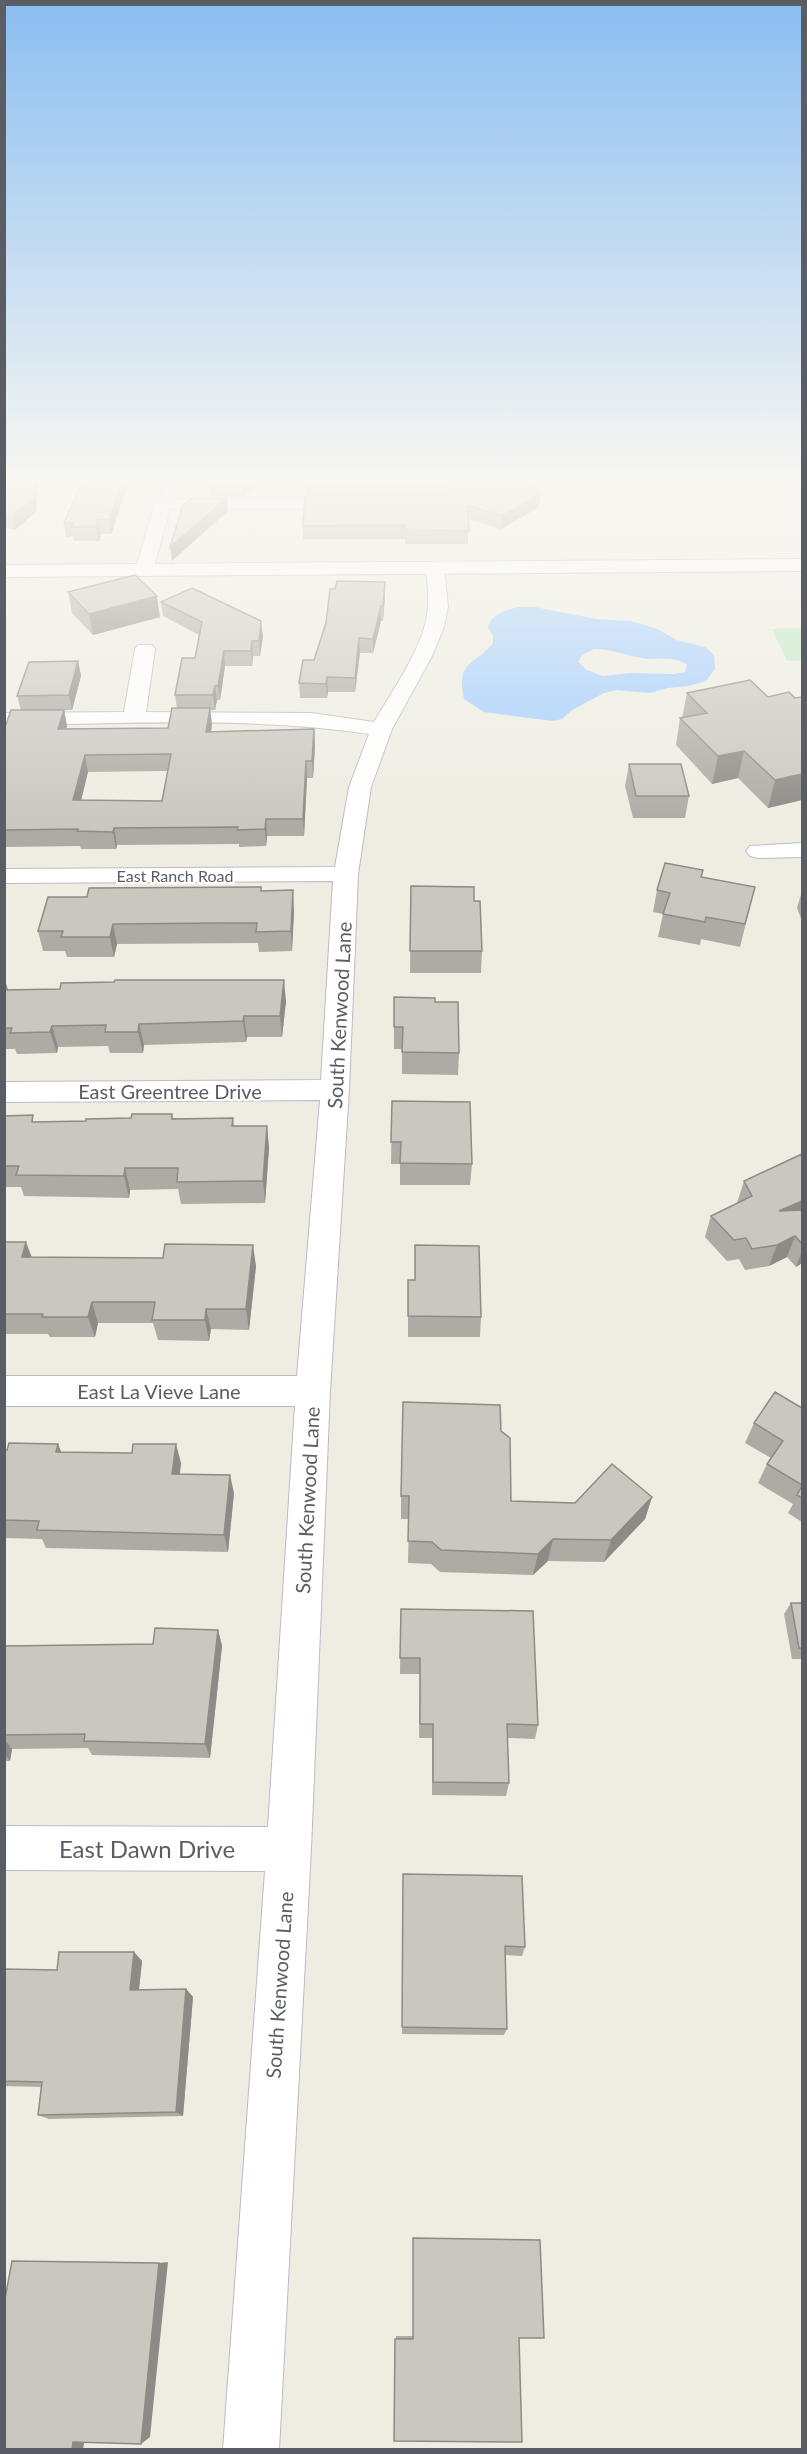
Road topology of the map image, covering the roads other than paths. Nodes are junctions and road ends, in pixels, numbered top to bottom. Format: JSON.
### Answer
{"nodes":[{"id":1,"x":437,"y":598,"type":"edge"},
{"id":2,"x":145,"y":649,"type":"dead end"},
{"id":3,"x":134,"y":718,"type":"junction"},
{"id":4,"x":4,"y":719,"type":"edge"},
{"id":5,"x":381,"y":729,"type":"junction"},
{"id":6,"x":802,"y":850,"type":"edge"},
{"id":7,"x":758,"y":851,"type":"dead end"},
{"id":8,"x":346,"y":873,"type":"junction"},
{"id":9,"x":4,"y":876,"type":"edge"},
{"id":10,"x":335,"y":1090,"type":"junction"},
{"id":11,"x":4,"y":1092,"type":"edge"},
{"id":12,"x":4,"y":1391,"type":"edge"},
{"id":13,"x":313,"y":1391,"type":"junction"},
{"id":14,"x":4,"y":1848,"type":"edge"},
{"id":15,"x":289,"y":1849,"type":"junction"},
{"id":16,"x":251,"y":2450,"type":"edge"}],
"edges":[{"from":1,"to":5,"type":"street","name":"South Kenwood Lane"},
{"from":2,"to":3,"type":"street"},
{"from":3,"to":4,"type":"street"},
{"from":3,"to":5,"type":"street"},
{"from":5,"to":8,"type":"street","name":"South Kenwood Lane"},
{"from":6,"to":7,"type":"street"},
{"from":8,"to":9,"type":"street","name":"East Ranch Road"},
{"from":8,"to":10,"type":"street","name":"South Kenwood Lane"},
{"from":10,"to":11,"type":"street","name":"East Greentree Drive"},
{"from":10,"to":13,"type":"street","name":"South Kenwood Lane"},
{"from":12,"to":13,"type":"street","name":"East La Vieve Lane"},
{"from":13,"to":15,"type":"street","name":"South Kenwood Lane"},
{"from":14,"to":15,"type":"street","name":"East Dawn Drive"},
{"from":15,"to":16,"type":"street","name":"South Kenwood Lane"}]}
